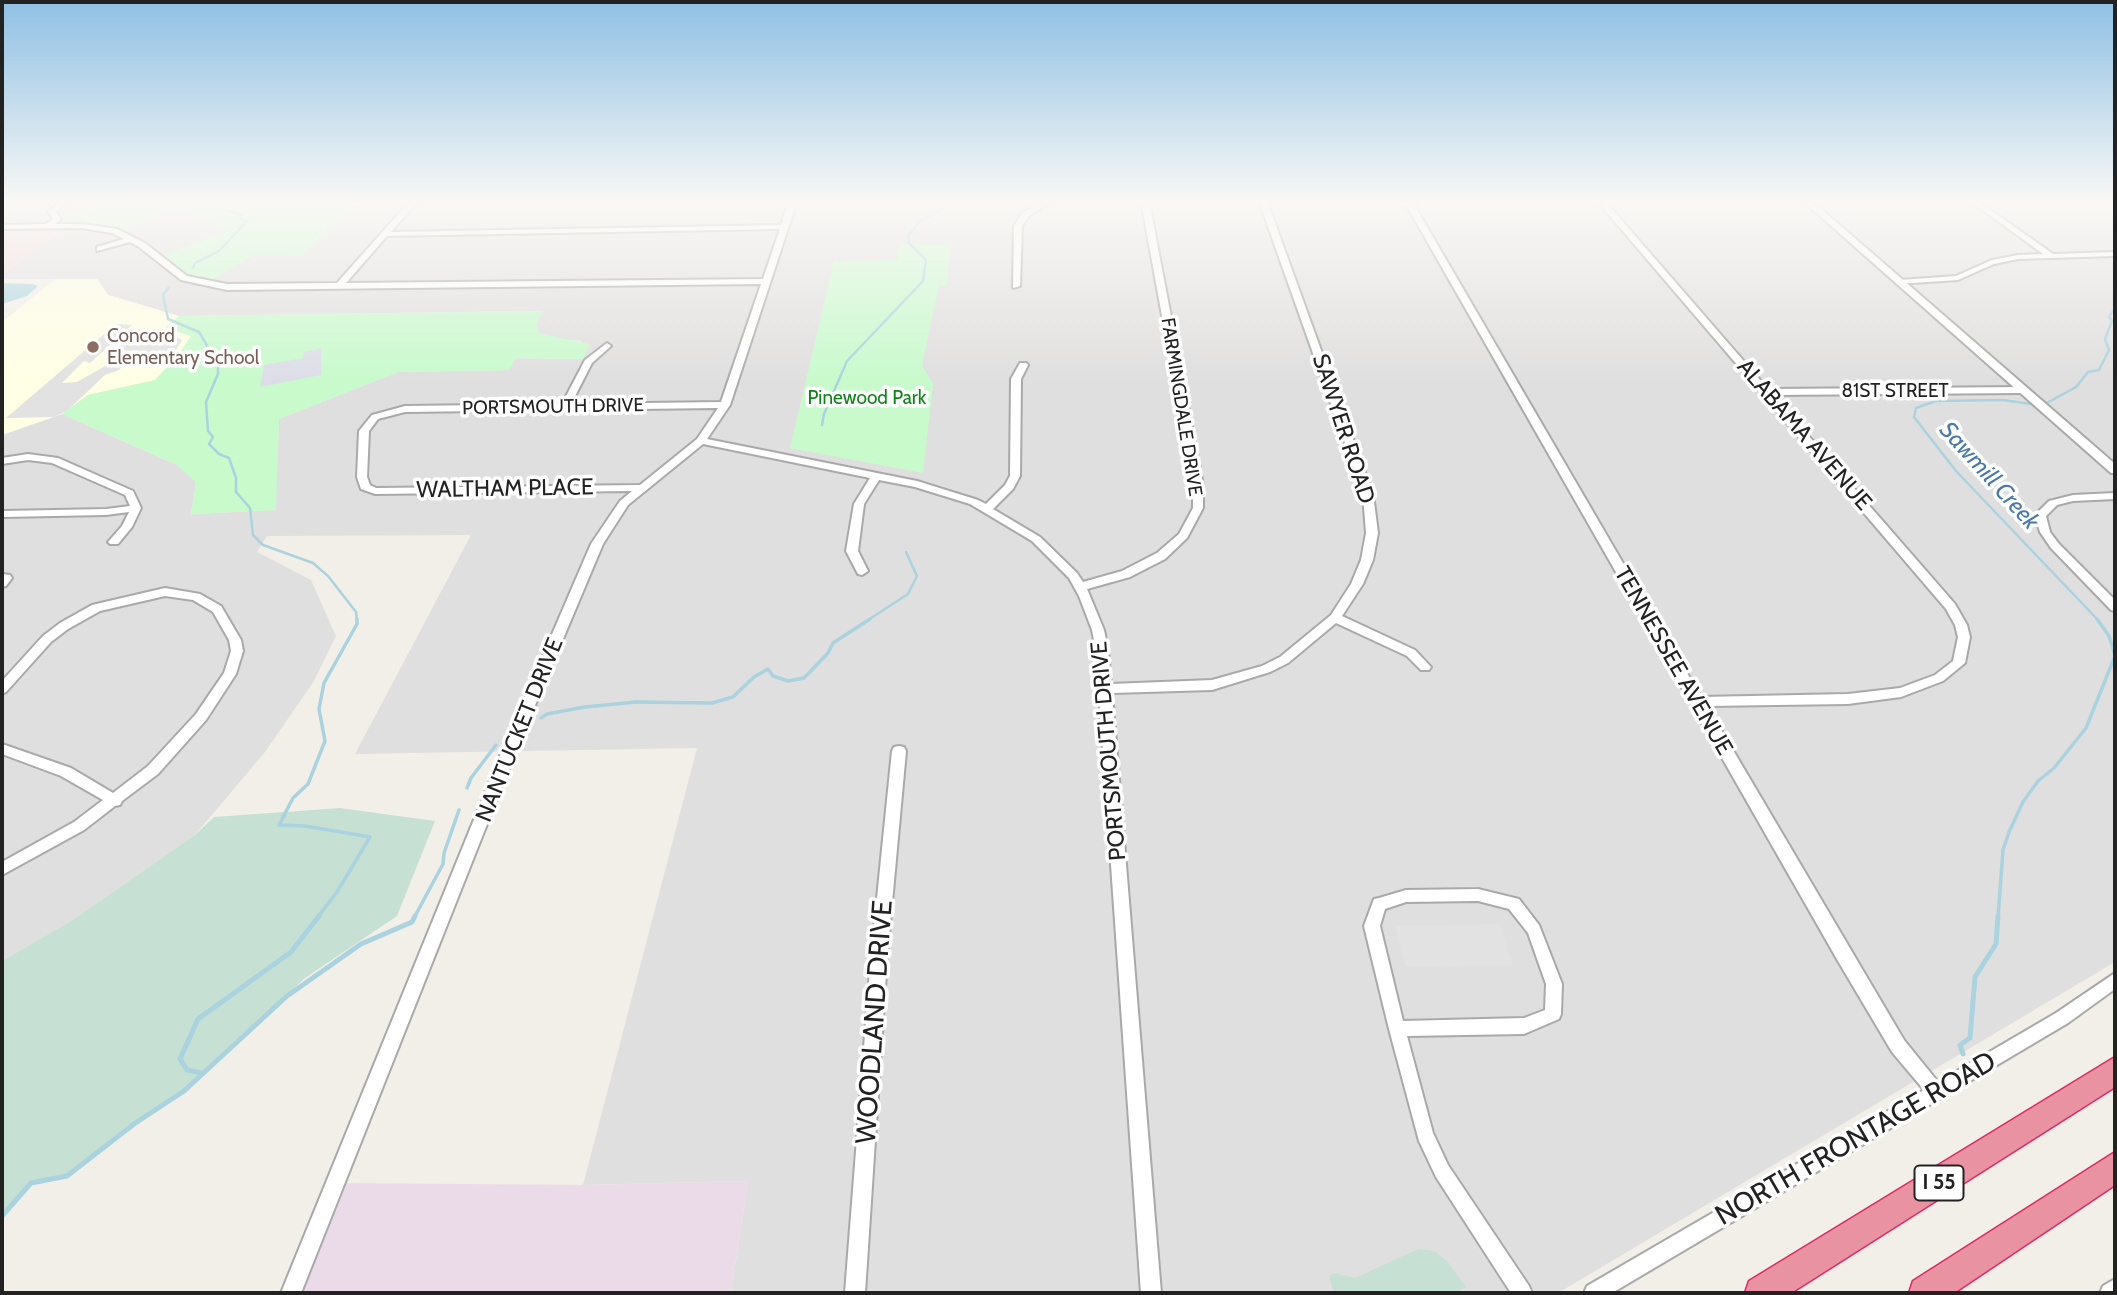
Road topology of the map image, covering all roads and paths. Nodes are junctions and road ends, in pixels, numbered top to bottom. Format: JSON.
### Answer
{"nodes":[{"id":1,"x":161,"y":261,"type":"edge"},
{"id":2,"x":361,"y":261,"type":"edge"},
{"id":3,"x":773,"y":261,"type":"edge"},
{"id":4,"x":1017,"y":261,"type":"edge"},
{"id":5,"x":1156,"y":261,"type":"edge"},
{"id":6,"x":1284,"y":261,"type":"edge"},
{"id":7,"x":1443,"y":261,"type":"edge"},
{"id":8,"x":1655,"y":261,"type":"edge"},
{"id":9,"x":1876,"y":261,"type":"edge"},
{"id":10,"x":1997,"y":261,"type":"edge"},
{"id":11,"x":766,"y":281,"type":"junction"},
{"id":12,"x":1900,"y":282,"type":"junction"},
{"id":13,"x":339,"y":286,"type":"junction"},
{"id":14,"x":1016,"y":286,"type":"dead end"},
{"id":15,"x":607,"y":346,"type":"dead end"},
{"id":16,"x":1023,"y":365,"type":"dead end"},
{"id":17,"x":2024,"y":390,"type":"junction"},
{"id":18,"x":1766,"y":392,"type":"junction"},
{"id":19,"x":725,"y":405,"type":"junction"},
{"id":20,"x":565,"y":407,"type":"junction"},
{"id":21,"x":701,"y":441,"type":"junction"},
{"id":22,"x":2,"y":461,"type":"edge"},
{"id":23,"x":2115,"y":470,"type":"edge"},
{"id":24,"x":876,"y":475,"type":"junction"},
{"id":25,"x":640,"y":488,"type":"junction"},
{"id":26,"x":370,"y":489,"type":"joint"},
{"id":27,"x":2115,"y":496,"type":"edge"},
{"id":28,"x":136,"y":508,"type":"junction"},
{"id":29,"x":988,"y":508,"type":"junction"},
{"id":30,"x":2,"y":514,"type":"edge"},
{"id":31,"x":114,"y":542,"type":"dead end"},
{"id":32,"x":862,"y":570,"type":"dead end"},
{"id":33,"x":1080,"y":587,"type":"junction"},
{"id":34,"x":2115,"y":607,"type":"edge"},
{"id":35,"x":1335,"y":618,"type":"junction"},
{"id":36,"x":1425,"y":667,"type":"dead end"},
{"id":37,"x":2,"y":689,"type":"edge"},
{"id":38,"x":1105,"y":689,"type":"junction"},
{"id":39,"x":1697,"y":702,"type":"junction"},
{"id":40,"x":2,"y":750,"type":"edge"},
{"id":41,"x":899,"y":751,"type":"dead end"},
{"id":42,"x":115,"y":801,"type":"junction"},
{"id":43,"x":2,"y":869,"type":"edge"},
{"id":44,"x":2115,"y":980,"type":"edge"},
{"id":45,"x":1397,"y":1029,"type":"junction"},
{"id":46,"x":2115,"y":1071,"type":"edge"},
{"id":47,"x":1936,"y":1092,"type":"junction"},
{"id":48,"x":2115,"y":1167,"type":"edge"},
{"id":49,"x":291,"y":1293,"type":"edge"},
{"id":50,"x":855,"y":1293,"type":"edge"},
{"id":51,"x":1151,"y":1293,"type":"edge"},
{"id":52,"x":1522,"y":1293,"type":"edge"},
{"id":53,"x":1594,"y":1293,"type":"edge"},
{"id":54,"x":1761,"y":1293,"type":"edge"},
{"id":55,"x":1926,"y":1293,"type":"edge"}],
"edges":[{"from":1,"to":13,"type":"street"},
{"from":2,"to":13,"type":"street"},
{"from":3,"to":11,"type":"street","name":"NANTUCKET DRIVE"},
{"from":4,"to":14,"type":"street"},
{"from":5,"to":33,"type":"street","name":"FARMINGDALE DRIVE"},
{"from":6,"to":35,"type":"street","name":"SAWYER ROAD"},
{"from":7,"to":39,"type":"street","name":"TENNESSEE AVENUE"},
{"from":8,"to":18,"type":"street","name":"ALABAMA AVENUE"},
{"from":9,"to":12,"type":"street"},
{"from":10,"to":12,"type":"street"},
{"from":11,"to":13,"type":"street"},
{"from":11,"to":19,"type":"street","name":"NANTUCKET DRIVE"},
{"from":12,"to":17,"type":"street"},
{"from":15,"to":20,"type":"street"},
{"from":16,"to":29,"type":"street"},
{"from":17,"to":18,"type":"street","name":"81ST STREET"},
{"from":17,"to":23,"type":"street"},
{"from":18,"to":39,"type":"street","name":"ALABAMA AVENUE"},
{"from":19,"to":20,"type":"street","name":"PORTSMOUTH DRIVE"},
{"from":19,"to":21,"type":"street","name":"NANTUCKET DRIVE"},
{"from":20,"to":26,"type":"street","name":"PORTSMOUTH DRIVE"},
{"from":21,"to":24,"type":"street","name":"PORTSMOUTH DRIVE"},
{"from":21,"to":25,"type":"street","name":"NANTUCKET DRIVE"},
{"from":22,"to":28,"type":"street"},
{"from":24,"to":29,"type":"street","name":"PORTSMOUTH DRIVE"},
{"from":24,"to":32,"type":"street"},
{"from":25,"to":26,"type":"street","name":"WALTHAM PLACE"},
{"from":25,"to":49,"type":"street","name":"NANTUCKET DRIVE"},
{"from":27,"to":34,"type":"street"},
{"from":28,"to":30,"type":"street"},
{"from":28,"to":31,"type":"street"},
{"from":29,"to":33,"type":"street","name":"PORTSMOUTH DRIVE"},
{"from":33,"to":38,"type":"street","name":"PORTSMOUTH DRIVE"},
{"from":35,"to":36,"type":"street"},
{"from":35,"to":38,"type":"street","name":"SAWYER ROAD"},
{"from":37,"to":42,"type":"street"},
{"from":38,"to":51,"type":"street","name":"PORTSMOUTH DRIVE"},
{"from":39,"to":47,"type":"street","name":"TENNESSEE AVENUE"},
{"from":40,"to":42,"type":"street"},
{"from":41,"to":50,"type":"street","name":"WOODLAND DRIVE"},
{"from":42,"to":43,"type":"street"},
{"from":44,"to":47,"type":"street","name":"NORTH FRONTAGE ROAD"},
{"from":45,"to":45,"type":"street"},
{"from":45,"to":52,"type":"street"},
{"from":46,"to":54,"type":"highway","number":"I 55"},
{"from":47,"to":53,"type":"street","name":"NORTH FRONTAGE ROAD"},
{"from":48,"to":55,"type":"highway"}]}
